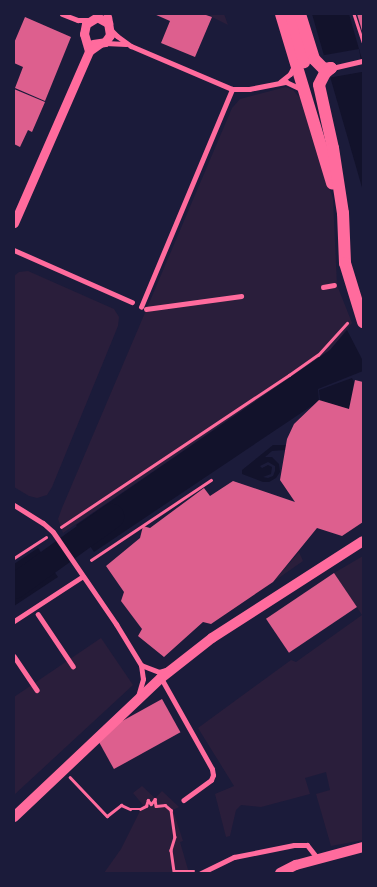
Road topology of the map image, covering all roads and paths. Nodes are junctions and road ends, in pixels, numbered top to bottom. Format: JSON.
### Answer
{"nodes":[{"id":1,"x":62,"y":14,"type":"edge"},
{"id":2,"x":281,"y":14,"type":"edge"},
{"id":3,"x":290,"y":14,"type":"edge"},
{"id":4,"x":300,"y":14,"type":"edge"},
{"id":5,"x":354,"y":14,"type":"edge"},
{"id":6,"x":94,"y":17,"type":"edge"},
{"id":7,"x":108,"y":22,"type":"edge"},
{"id":8,"x":87,"y":40,"type":"junction"},
{"id":9,"x":363,"y":42,"type":"edge"},
{"id":10,"x":101,"y":44,"type":"junction"},
{"id":11,"x":131,"y":46,"type":"junction"},
{"id":12,"x":90,"y":51,"type":"junction"},
{"id":13,"x":295,"y":61,"type":"junction"},
{"id":14,"x":363,"y":61,"type":"edge"},
{"id":15,"x":331,"y":68,"type":"junction"},
{"id":16,"x":280,"y":82,"type":"junction"},
{"id":17,"x":232,"y":89,"type":"junction"},
{"id":18,"x":303,"y":91,"type":"junction"},
{"id":19,"x":343,"y":213,"type":"junction"},
{"id":20,"x":14,"y":224,"type":"edge"},
{"id":21,"x":14,"y":250,"type":"edge"},
{"id":22,"x":334,"y":285,"type":"dead end"},
{"id":23,"x":323,"y":287,"type":"dead end"},
{"id":24,"x":241,"y":296,"type":"dead end"},
{"id":25,"x":132,"y":302,"type":"dead end"},
{"id":26,"x":141,"y":306,"type":"dead end"},
{"id":27,"x":146,"y":309,"type":"dead end"},
{"id":28,"x":363,"y":322,"type":"edge"},
{"id":29,"x":347,"y":323,"type":"dead end"},
{"id":30,"x":211,"y":480,"type":"dead end"},
{"id":31,"x":14,"y":505,"type":"edge"},
{"id":32,"x":53,"y":532,"type":"junction"},
{"id":33,"x":363,"y":541,"type":"edge"},
{"id":34,"x":14,"y":558,"type":"edge"},
{"id":35,"x":91,"y":560,"type":"dead end"},
{"id":36,"x":83,"y":576,"type":"junction"},
{"id":37,"x":38,"y":614,"type":"dead end"},
{"id":38,"x":14,"y":621,"type":"edge"},
{"id":39,"x":14,"y":656,"type":"edge"},
{"id":40,"x":141,"y":665,"type":"junction"},
{"id":41,"x":72,"y":666,"type":"dead end"},
{"id":42,"x":173,"y":668,"type":"junction"},
{"id":43,"x":161,"y":678,"type":"junction"},
{"id":44,"x":37,"y":690,"type":"dead end"},
{"id":45,"x":133,"y":703,"type":"junction"},
{"id":46,"x":70,"y":777,"type":"dead end"},
{"id":47,"x":183,"y":800,"type":"dead end"},
{"id":48,"x":14,"y":817,"type":"edge"},
{"id":49,"x":363,"y":847,"type":"edge"},
{"id":50,"x":317,"y":858,"type":"junction"},
{"id":51,"x":202,"y":872,"type":"edge"},
{"id":52,"x":280,"y":873,"type":"edge"}],
"edges":[{"from":1,"to":6,"type":"street"},
{"from":2,"to":13,"type":"main road"},
{"from":3,"to":19,"type":"main road"},
{"from":4,"to":15,"type":"main road"},
{"from":5,"to":9,"type":"path"},
{"from":6,"to":7,"type":"street"},
{"from":6,"to":8,"type":"street"},
{"from":7,"to":10,"type":"street"},
{"from":7,"to":11,"type":"street"},
{"from":8,"to":10,"type":"street"},
{"from":8,"to":12,"type":"street"},
{"from":10,"to":11,"type":"street"},
{"from":10,"to":12,"type":"street"},
{"from":11,"to":17,"type":"street"},
{"from":12,"to":20,"type":"street"},
{"from":13,"to":16,"type":"street"},
{"from":13,"to":18,"type":"main road"},
{"from":14,"to":15,"type":"street"},
{"from":15,"to":19,"type":"main road"},
{"from":16,"to":17,"type":"street"},
{"from":16,"to":18,"type":"street"},
{"from":17,"to":26,"type":"street"},
{"from":18,"to":19,"type":"main road"},
{"from":19,"to":28,"type":"main road"},
{"from":21,"to":25,"type":"street"},
{"from":22,"to":23,"type":"street"},
{"from":24,"to":27,"type":"street"},
{"from":29,"to":32,"type":"path"},
{"from":30,"to":35,"type":"path"},
{"from":31,"to":32,"type":"street"},
{"from":32,"to":34,"type":"path"},
{"from":32,"to":36,"type":"street"},
{"from":33,"to":42,"type":"main road"},
{"from":36,"to":38,"type":"street"},
{"from":36,"to":40,"type":"street"},
{"from":37,"to":41,"type":"street"},
{"from":39,"to":44,"type":"street"},
{"from":40,"to":42,"type":"street"},
{"from":40,"to":45,"type":"street"},
{"from":42,"to":43,"type":"main road"},
{"from":43,"to":45,"type":"main road"},
{"from":43,"to":47,"type":"street"},
{"from":45,"to":48,"type":"main road"},
{"from":46,"to":51,"type":"path"},
{"from":49,"to":50,"type":"main road"},
{"from":50,"to":51,"type":"street"},
{"from":50,"to":52,"type":"main road"}]}
